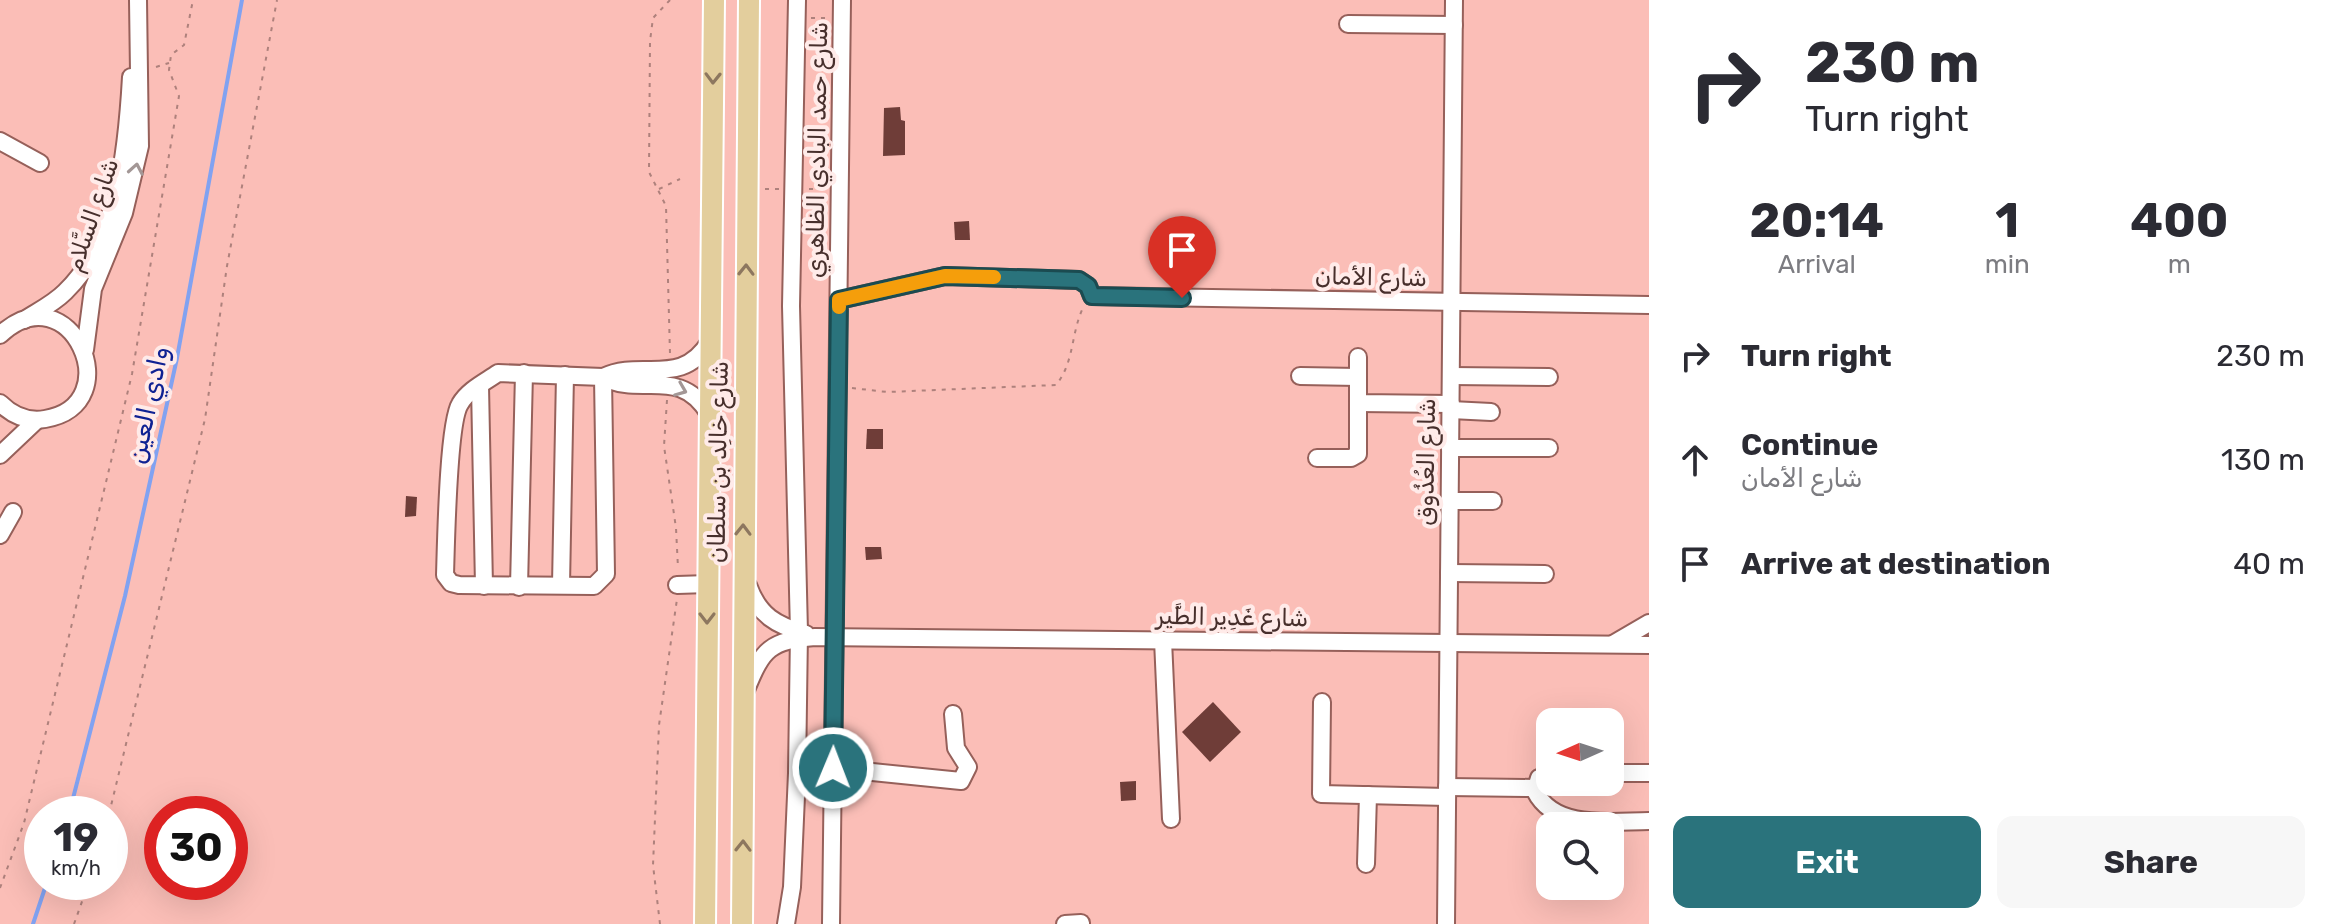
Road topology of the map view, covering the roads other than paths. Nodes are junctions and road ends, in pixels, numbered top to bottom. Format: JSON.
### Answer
{"nodes":[{"id":1,"x":137,"y":0,"type":"edge"},
{"id":2,"x":714,"y":0,"type":"edge"},
{"id":3,"x":749,"y":0,"type":"edge"},
{"id":4,"x":797,"y":0,"type":"edge"},
{"id":5,"x":842,"y":0,"type":"edge"},
{"id":6,"x":1454,"y":0,"type":"edge"},
{"id":7,"x":1348,"y":24,"type":"dead end"},
{"id":8,"x":1454,"y":25,"type":"junction"},
{"id":9,"x":0,"y":141,"type":"edge"},
{"id":10,"x":40,"y":163,"type":"dead end"},
{"id":11,"x":839,"y":300,"type":"junction"},
{"id":12,"x":1452,"y":302,"type":"junction"},
{"id":13,"x":1649,"y":305,"type":"edge"},
{"id":14,"x":24,"y":320,"type":"junction"},
{"id":15,"x":0,"y":335,"type":"edge"},
{"id":16,"x":710,"y":341,"type":"junction"},
{"id":17,"x":85,"y":350,"type":"junction"},
{"id":18,"x":1358,"y":357,"type":"dead end"},
{"id":19,"x":524,"y":373,"type":"junction"},
{"id":20,"x":565,"y":375,"type":"junction"},
{"id":21,"x":1300,"y":376,"type":"dead end"},
{"id":22,"x":1451,"y":376,"type":"junction"},
{"id":23,"x":603,"y":377,"type":"junction"},
{"id":24,"x":1358,"y":377,"type":"junction"},
{"id":25,"x":1549,"y":377,"type":"dead end"},
{"id":26,"x":671,"y":378,"type":"junction"},
{"id":27,"x":480,"y":386,"type":"junction"},
{"id":28,"x":0,"y":403,"type":"edge"},
{"id":29,"x":1358,"y":403,"type":"junction"},
{"id":30,"x":1451,"y":407,"type":"junction"},
{"id":31,"x":1491,"y":412,"type":"dead end"},
{"id":32,"x":709,"y":414,"type":"junction"},
{"id":33,"x":37,"y":420,"type":"junction"},
{"id":34,"x":1450,"y":448,"type":"junction"},
{"id":35,"x":1549,"y":448,"type":"dead end"},
{"id":36,"x":0,"y":455,"type":"edge"},
{"id":37,"x":1317,"y":458,"type":"dead end"},
{"id":38,"x":1450,"y":501,"type":"junction"},
{"id":39,"x":1493,"y":501,"type":"dead end"},
{"id":40,"x":13,"y":512,"type":"dead end"},
{"id":41,"x":0,"y":535,"type":"edge"},
{"id":42,"x":743,"y":571,"type":"junction"},
{"id":43,"x":1449,"y":573,"type":"junction"},
{"id":44,"x":1545,"y":574,"type":"dead end"},
{"id":45,"x":708,"y":584,"type":"junction"},
{"id":46,"x":561,"y":585,"type":"junction"},
{"id":47,"x":677,"y":585,"type":"road end"},
{"id":48,"x":484,"y":586,"type":"junction"},
{"id":49,"x":519,"y":587,"type":"junction"},
{"id":50,"x":1649,"y":623,"type":"edge"},
{"id":51,"x":804,"y":636,"type":"junction"},
{"id":52,"x":834,"y":637,"type":"junction"},
{"id":53,"x":1163,"y":640,"type":"junction"},
{"id":54,"x":1449,"y":642,"type":"junction"},
{"id":55,"x":1612,"y":644,"type":"junction"},
{"id":56,"x":1649,"y":645,"type":"edge"},
{"id":57,"x":745,"y":692,"type":"junction"},
{"id":58,"x":1322,"y":702,"type":"dead end"},
{"id":59,"x":953,"y":714,"type":"dead end"},
{"id":60,"x":833,"y":768,"type":"junction"},
{"id":61,"x":1624,"y":773,"type":"edge"},
{"id":62,"x":1649,"y":773,"type":"edge"},
{"id":63,"x":1535,"y":788,"type":"joint"},
{"id":64,"x":1447,"y":792,"type":"junction"},
{"id":65,"x":1368,"y":795,"type":"junction"},
{"id":66,"x":1171,"y":819,"type":"dead end"},
{"id":67,"x":1649,"y":821,"type":"edge"},
{"id":68,"x":1366,"y":864,"type":"dead end"},
{"id":69,"x":1081,"y":923,"type":"edge"},
{"id":70,"x":705,"y":924,"type":"edge"},
{"id":71,"x":742,"y":924,"type":"edge"},
{"id":72,"x":786,"y":924,"type":"edge"},
{"id":73,"x":831,"y":924,"type":"edge"},
{"id":74,"x":1065,"y":924,"type":"edge"},
{"id":75,"x":1446,"y":924,"type":"edge"}],
"edges":[{"from":1,"to":14,"type":"street","name":"شارع السَّلام"},
{"from":17,"to":1,"type":"street","name":"شارع السَّلام","one_way":true},
{"from":2,"to":16,"type":"main road","name":"شارع خالِد بن سلطان","one_way":true},
{"from":42,"to":3,"type":"main road","name":"شارع خالِد بن سلطان","one_way":true},
{"from":4,"to":51,"type":"street"},
{"from":5,"to":11,"type":"street","name":"شارع حمد البادي الظاهري"},
{"from":6,"to":8,"type":"street","name":"شارع العُذُوق"},
{"from":7,"to":8,"type":"street"},
{"from":8,"to":12,"type":"street","name":"شارع العُذُوق"},
{"from":9,"to":10,"type":"street"},
{"from":11,"to":12,"type":"street","name":"شارع الأمان"},
{"from":11,"to":52,"type":"street","name":"شارع حمد البادي الظاهري"},
{"from":12,"to":13,"type":"street","name":"شارع الأمان"},
{"from":12,"to":22,"type":"street","name":"شارع العُذُوق"},
{"from":14,"to":15,"type":"street","name":"شارع السَّلام"},
{"from":14,"to":17,"type":"street"},
{"from":16,"to":26,"type":"street"},
{"from":16,"to":32,"type":"main road","name":"شارع خالِد بن سلطان"},
{"from":17,"to":33,"type":"street","name":"شارع السَّلام"},
{"from":18,"to":24,"type":"street"},
{"from":19,"to":20,"type":"street"},
{"from":19,"to":27,"type":"street"},
{"from":19,"to":49,"type":"street"},
{"from":20,"to":23,"type":"street"},
{"from":20,"to":46,"type":"street"},
{"from":21,"to":24,"type":"street"},
{"from":22,"to":25,"type":"street"},
{"from":22,"to":30,"type":"street","name":"شارع العُذُوق"},
{"from":23,"to":26,"type":"street"},
{"from":23,"to":46,"type":"street"},
{"from":24,"to":29,"type":"street"},
{"from":26,"to":32,"type":"street","one_way":true},
{"from":27,"to":48,"type":"street"},
{"from":27,"to":48,"type":"street"},
{"from":28,"to":33,"type":"street"},
{"from":29,"to":30,"type":"street"},
{"from":29,"to":37,"type":"street"},
{"from":30,"to":31,"type":"street"},
{"from":30,"to":34,"type":"street","name":"شارع العُذُوق"},
{"from":32,"to":45,"type":"main road","name":"شارع خالِد بن سلطان"},
{"from":33,"to":36,"type":"street"},
{"from":34,"to":35,"type":"street"},
{"from":34,"to":38,"type":"street","name":"شارع العُذُوق"},
{"from":38,"to":39,"type":"street"},
{"from":38,"to":43,"type":"street","name":"شارع العُذُوق"},
{"from":40,"to":41,"type":"street"},
{"from":42,"to":51,"type":"street","name":"شارع غَدِير الطَّير"},
{"from":42,"to":57,"type":"main road","name":"شارع خالِد بن سلطان"},
{"from":43,"to":44,"type":"street"},
{"from":43,"to":54,"type":"street","name":"شارع العُذُوق"},
{"from":45,"to":47,"type":"street"},
{"from":45,"to":70,"type":"main road","name":"شارع خالِد بن سلطان","one_way":true},
{"from":46,"to":49,"type":"street"},
{"from":48,"to":49,"type":"street"},
{"from":50,"to":55,"type":"street"},
{"from":51,"to":52,"type":"street","name":"شارع غَدِير الطَّير"},
{"from":51,"to":57,"type":"street","name":"شارع غَدِير الطَّير"},
{"from":51,"to":72,"type":"street"},
{"from":52,"to":53,"type":"street","name":"شارع غَدِير الطَّير"},
{"from":52,"to":60,"type":"street","name":"شارع حمد البادي الظاهري"},
{"from":53,"to":54,"type":"street","name":"شارع غَدِير الطَّير"},
{"from":53,"to":66,"type":"street"},
{"from":54,"to":55,"type":"street","name":"شارع غَدِير الطَّير"},
{"from":54,"to":64,"type":"street","name":"شارع العُذُوق"},
{"from":55,"to":56,"type":"street","name":"شارع غَدِير الطَّير"},
{"from":71,"to":57,"type":"main road","name":"شارع خالِد بن سلطان","one_way":true},
{"from":58,"to":65,"type":"street"},
{"from":59,"to":60,"type":"street"},
{"from":60,"to":73,"type":"street","name":"شارع حمد البادي الظاهري"},
{"from":61,"to":62,"type":"street"},
{"from":63,"to":64,"type":"street"},
{"from":63,"to":67,"type":"street"},
{"from":64,"to":65,"type":"street"},
{"from":64,"to":75,"type":"street","name":"شارع العُذُوق"},
{"from":65,"to":68,"type":"street"},
{"from":69,"to":74,"type":"street"}]}
